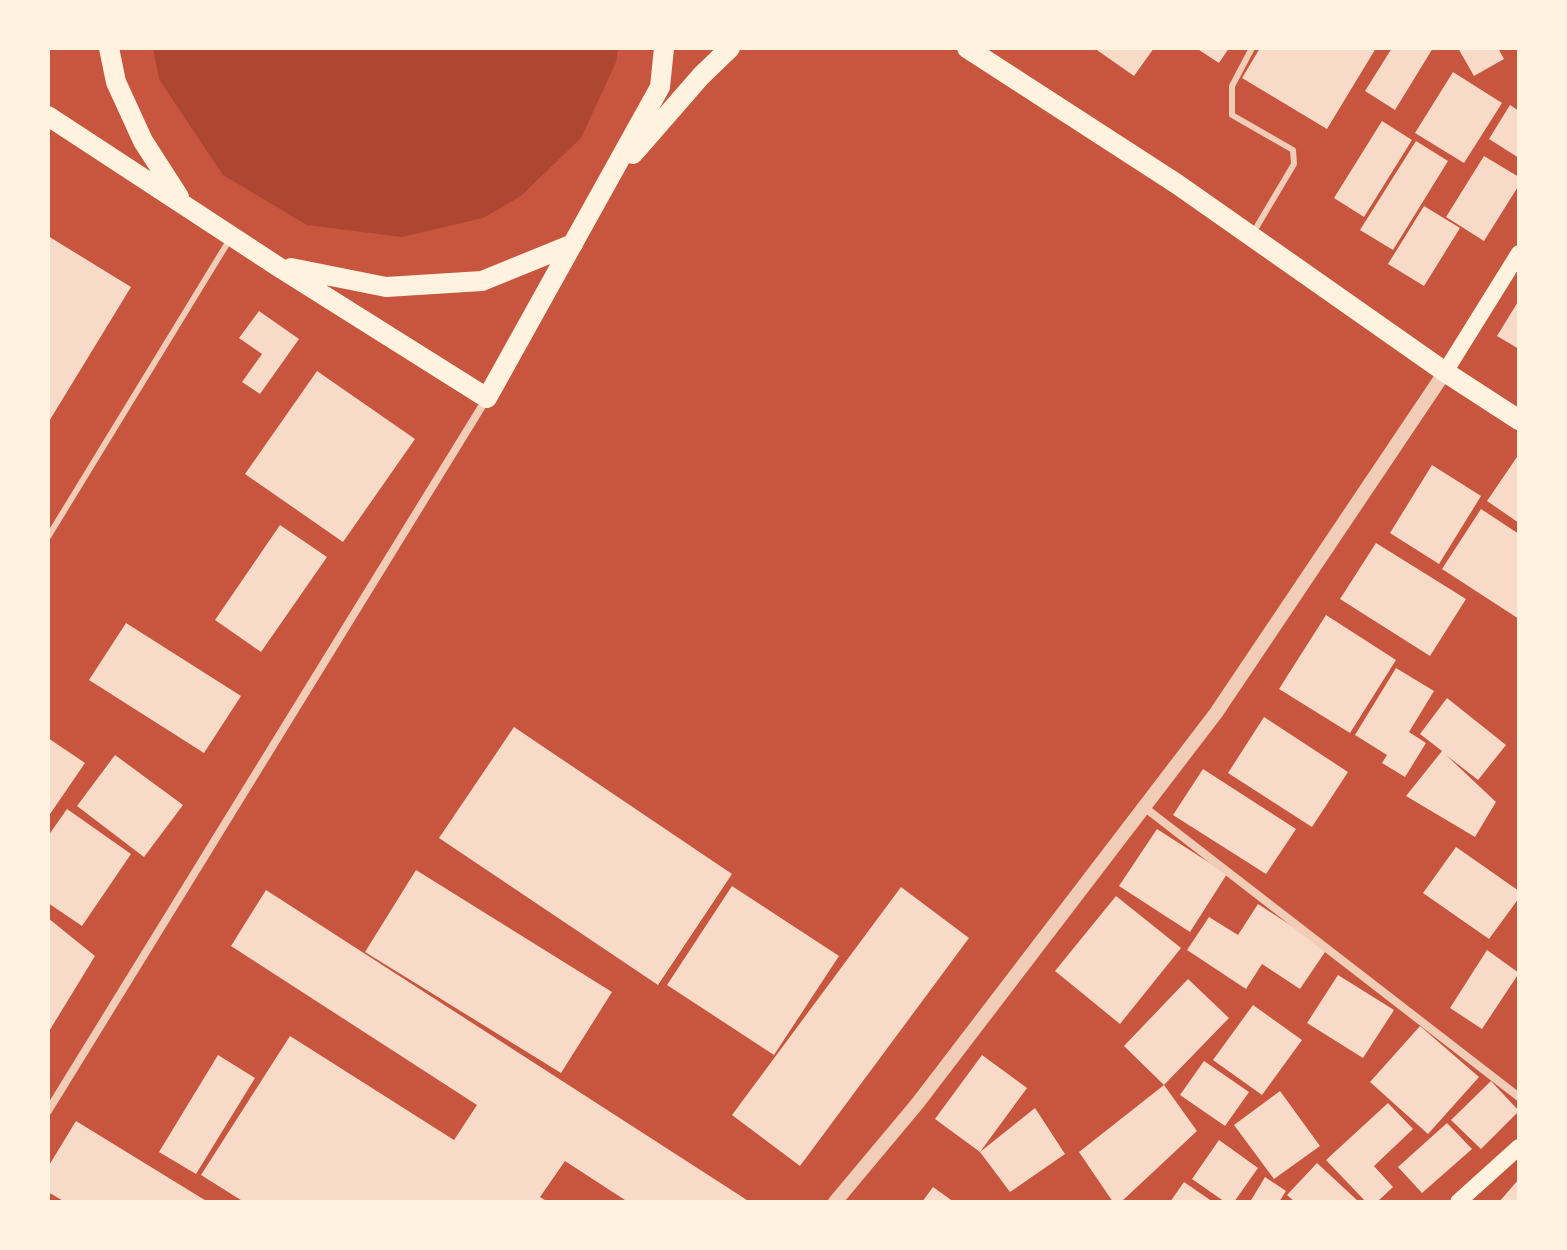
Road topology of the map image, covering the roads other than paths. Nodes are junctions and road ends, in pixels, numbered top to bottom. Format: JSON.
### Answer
{"nodes":[{"id":1,"x":109,"y":48,"type":"edge"},
{"id":2,"x":664,"y":48,"type":"edge"},
{"id":3,"x":730,"y":48,"type":"edge"},
{"id":4,"x":967,"y":48,"type":"edge"},
{"id":5,"x":1252,"y":48,"type":"edge"},
{"id":6,"x":48,"y":116,"type":"edge"},
{"id":7,"x":609,"y":181,"type":"junction"},
{"id":8,"x":184,"y":204,"type":"junction"},
{"id":9,"x":232,"y":236,"type":"junction"},
{"id":10,"x":1252,"y":236,"type":"junction"},
{"id":11,"x":573,"y":244,"type":"junction"},
{"id":12,"x":1519,"y":253,"type":"edge"},
{"id":13,"x":277,"y":266,"type":"junction"},
{"id":14,"x":1445,"y":372,"type":"junction"},
{"id":15,"x":487,"y":398,"type":"junction"},
{"id":16,"x":1519,"y":420,"type":"edge"},
{"id":17,"x":48,"y":537,"type":"edge"},
{"id":18,"x":1144,"y":807,"type":"junction"},
{"id":19,"x":1519,"y":1097,"type":"edge"},
{"id":20,"x":48,"y":1111,"type":"edge"},
{"id":21,"x":1519,"y":1147,"type":"edge"},
{"id":22,"x":835,"y":1202,"type":"edge"},
{"id":23,"x":1458,"y":1202,"type":"edge"}],
"edges":[{"from":1,"to":8,"type":"main road"},
{"from":2,"to":7,"type":"main road"},
{"from":3,"to":7,"type":"main road"},
{"from":4,"to":10,"type":"main road"},
{"from":5,"to":10,"type":"lane"},
{"from":6,"to":8,"type":"main road"},
{"from":7,"to":11,"type":"main road"},
{"from":8,"to":9,"type":"main road"},
{"from":9,"to":13,"type":"main road"},
{"from":9,"to":17,"type":"lane"},
{"from":10,"to":14,"type":"main road"},
{"from":11,"to":13,"type":"main road"},
{"from":11,"to":15,"type":"main road"},
{"from":12,"to":14,"type":"main road"},
{"from":13,"to":15,"type":"main road"},
{"from":14,"to":16,"type":"main road"},
{"from":14,"to":18,"type":"street"},
{"from":15,"to":20,"type":"street"},
{"from":18,"to":19,"type":"street"},
{"from":18,"to":22,"type":"street"},
{"from":21,"to":23,"type":"main road"}]}
